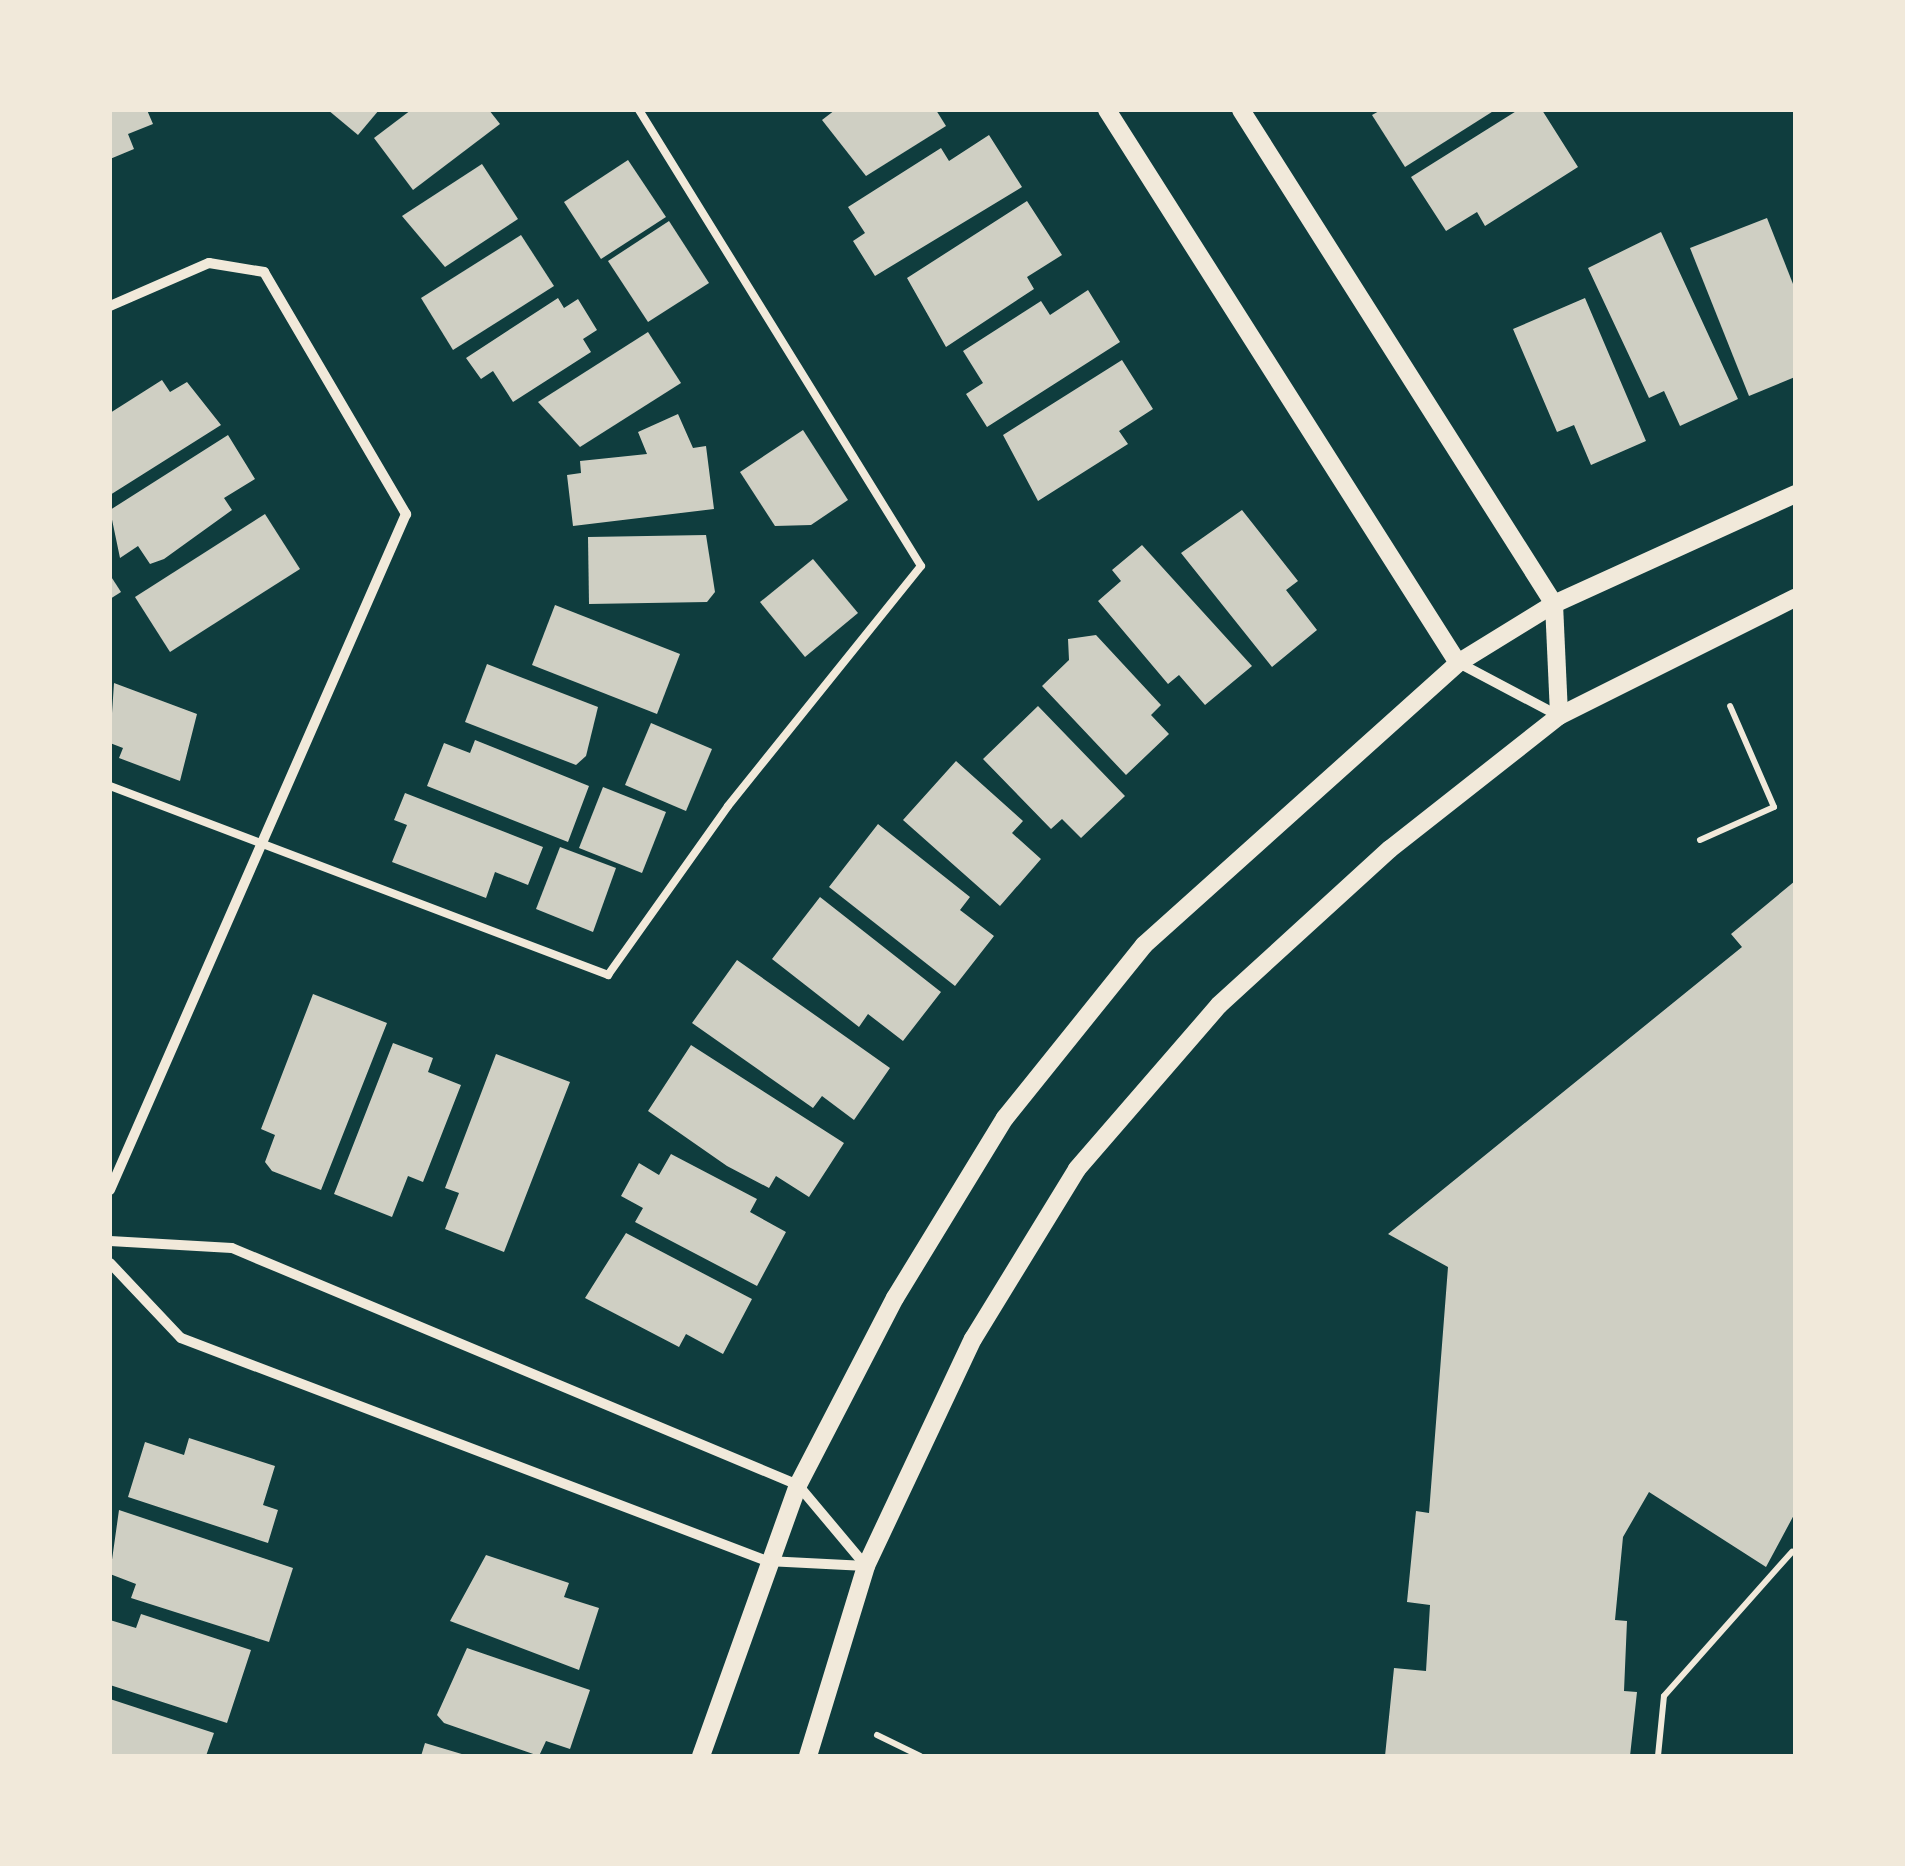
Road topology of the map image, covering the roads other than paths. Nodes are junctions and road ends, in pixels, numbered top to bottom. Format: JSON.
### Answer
{"nodes":[{"id":1,"x":639,"y":110,"type":"edge"},
{"id":2,"x":1107,"y":110,"type":"edge"},
{"id":3,"x":1241,"y":110,"type":"edge"},
{"id":4,"x":110,"y":306,"type":"edge"},
{"id":5,"x":1795,"y":494,"type":"edge"},
{"id":6,"x":1795,"y":598,"type":"edge"},
{"id":7,"x":1554,"y":604,"type":"junction"},
{"id":8,"x":1458,"y":662,"type":"junction"},
{"id":9,"x":1559,"y":716,"type":"junction"},
{"id":10,"x":110,"y":786,"type":"edge"},
{"id":11,"x":264,"y":841,"type":"junction"},
{"id":12,"x":110,"y":1190,"type":"edge"},
{"id":13,"x":110,"y":1242,"type":"edge"},
{"id":14,"x":110,"y":1264,"type":"edge"},
{"id":15,"x":798,"y":1485,"type":"junction"},
{"id":16,"x":767,"y":1562,"type":"junction"},
{"id":17,"x":866,"y":1566,"type":"junction"},
{"id":18,"x":701,"y":1756,"type":"edge"},
{"id":19,"x":808,"y":1756,"type":"edge"}],
"edges":[{"from":1,"to":11,"type":"lane"},
{"from":2,"to":8,"type":"street"},
{"from":3,"to":7,"type":"street"},
{"from":4,"to":11,"type":"street"},
{"from":5,"to":7,"type":"street"},
{"from":6,"to":9,"type":"street"},
{"from":7,"to":8,"type":"street"},
{"from":7,"to":9,"type":"street"},
{"from":8,"to":9,"type":"street"},
{"from":8,"to":15,"type":"street"},
{"from":9,"to":17,"type":"street"},
{"from":10,"to":11,"type":"lane"},
{"from":11,"to":12,"type":"street"},
{"from":13,"to":15,"type":"street"},
{"from":14,"to":16,"type":"street"},
{"from":15,"to":16,"type":"street"},
{"from":15,"to":17,"type":"street"},
{"from":16,"to":17,"type":"street"},
{"from":16,"to":18,"type":"street"},
{"from":17,"to":19,"type":"street"}]}
